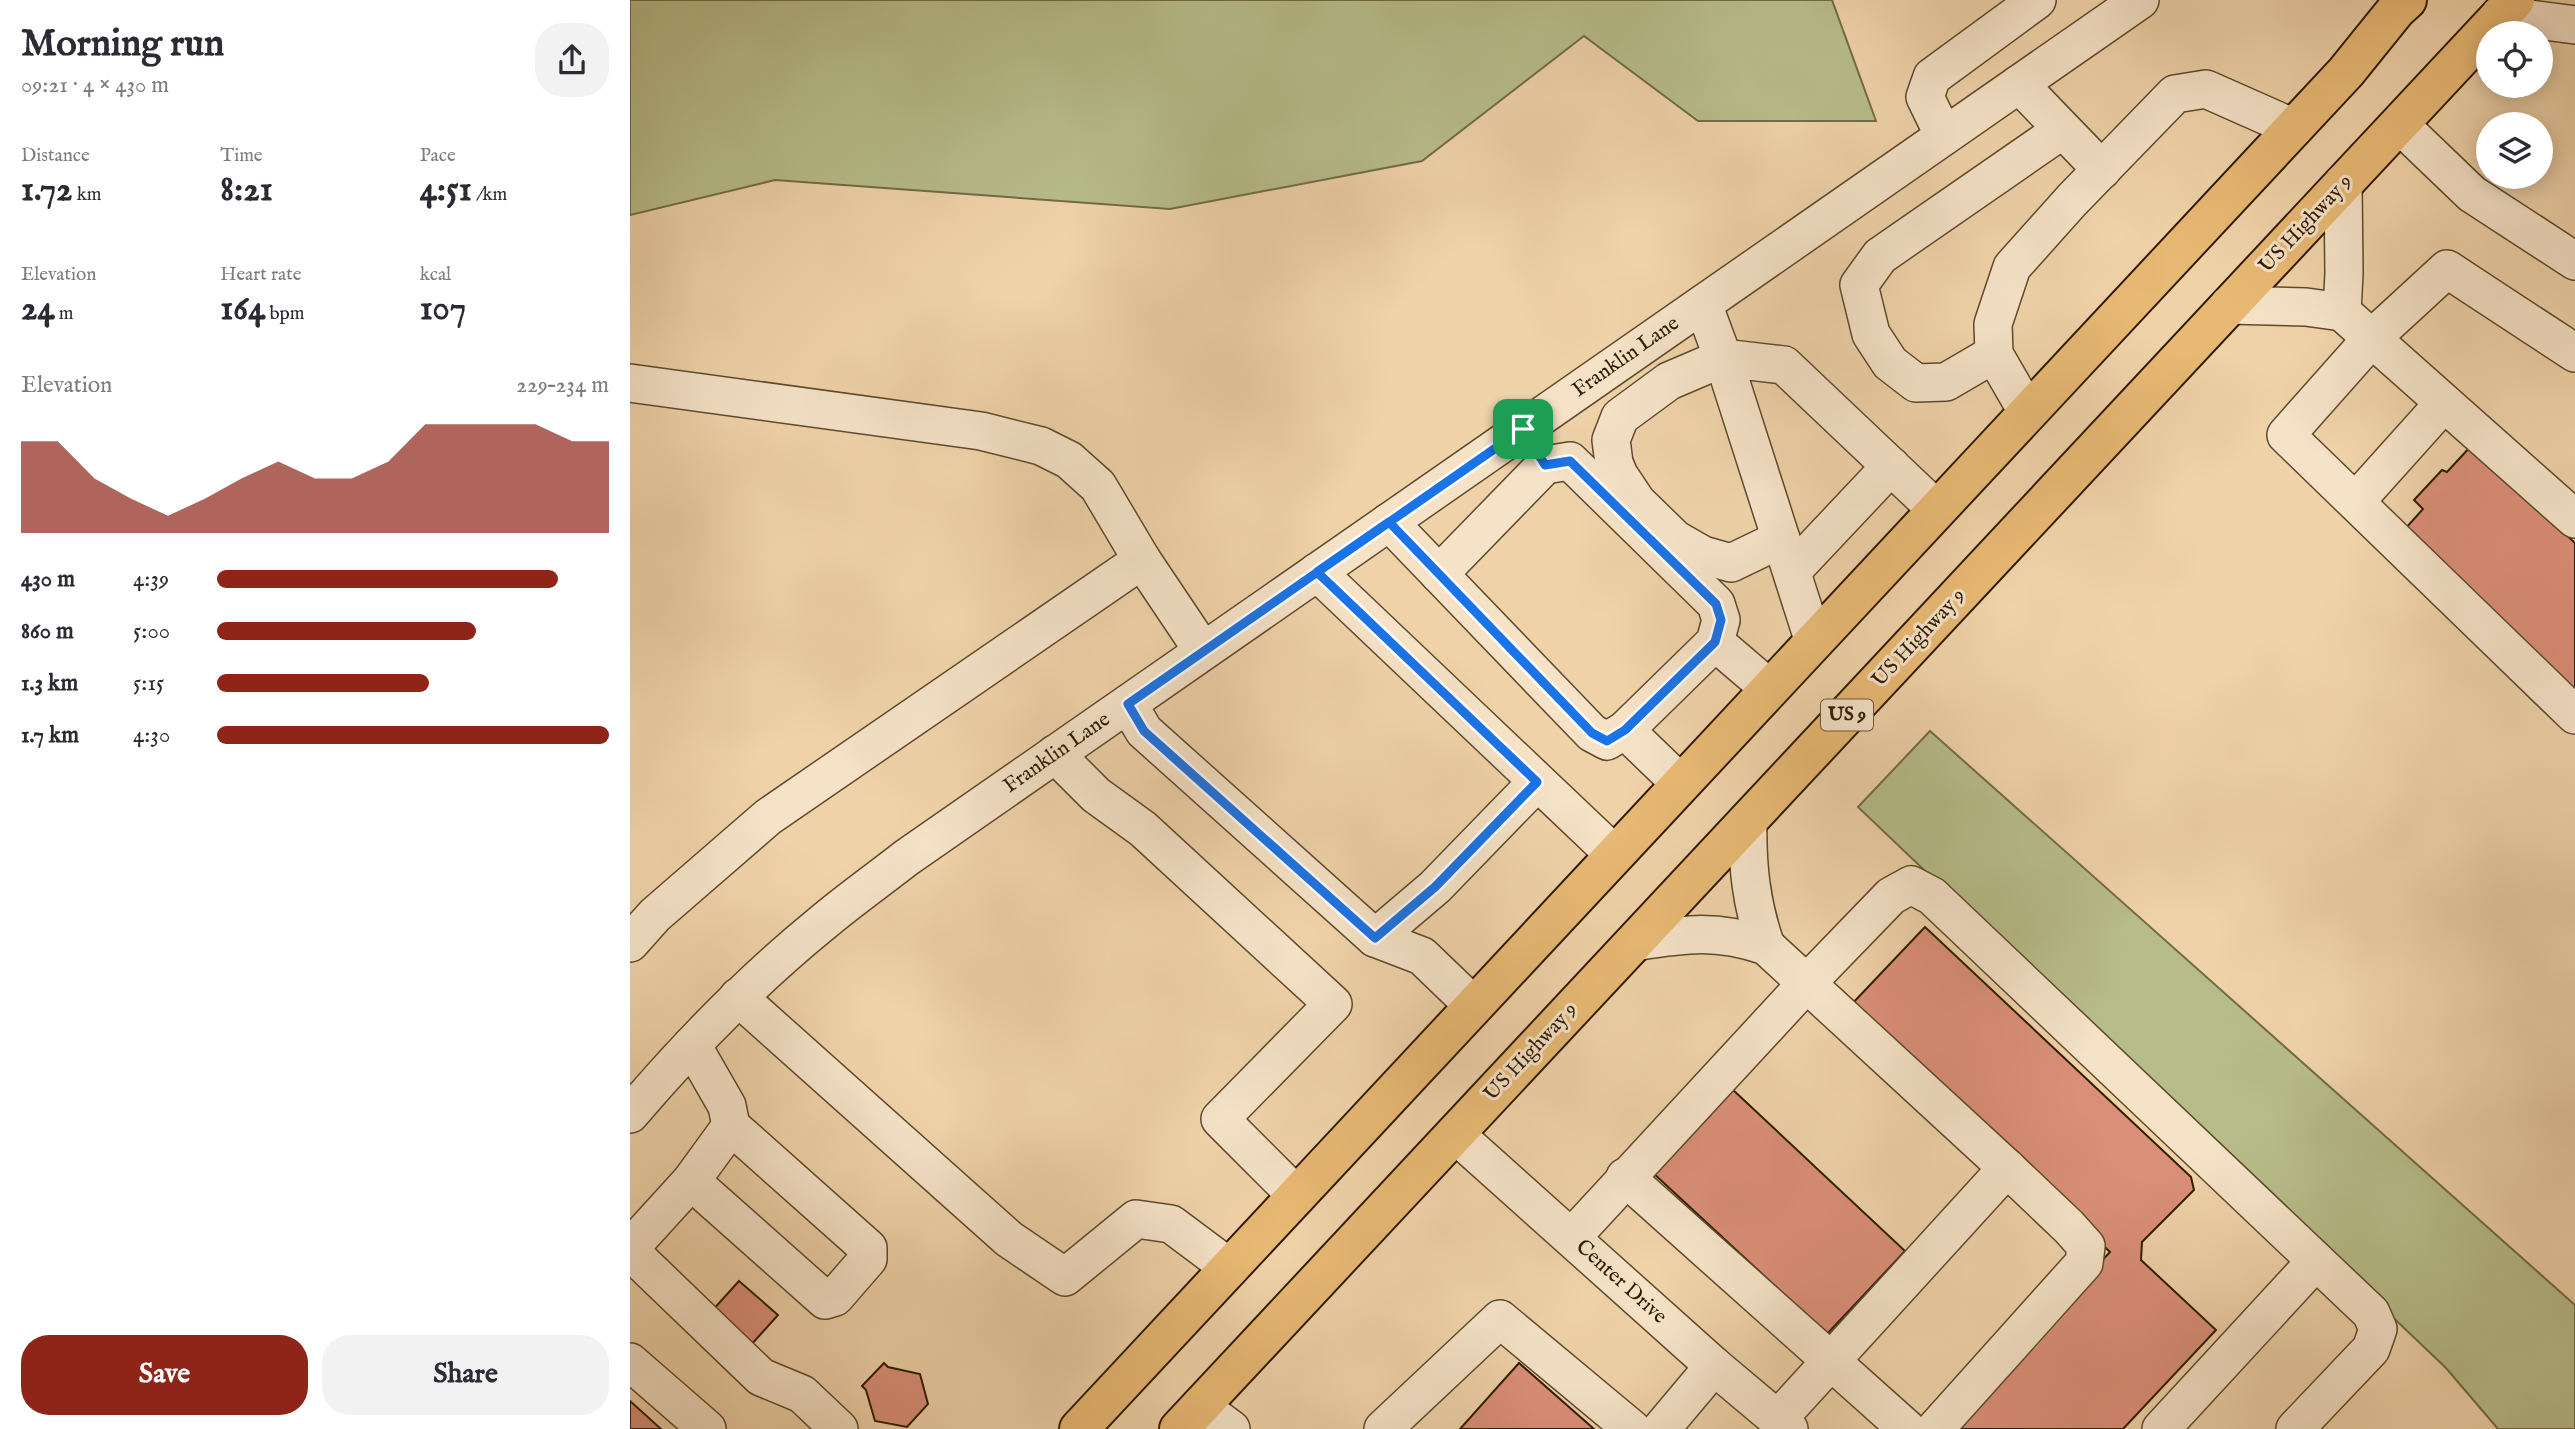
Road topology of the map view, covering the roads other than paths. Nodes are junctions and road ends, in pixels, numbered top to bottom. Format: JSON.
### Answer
{"nodes":[{"id":1,"x":2037,"y":0,"type":"edge"},
{"id":2,"x":2407,"y":0,"type":"edge"},
{"id":3,"x":2116,"y":6,"type":"edge"},
{"id":4,"x":2508,"y":8,"type":"edge"},
{"id":5,"x":2575,"y":25,"type":"edge"},
{"id":6,"x":2019,"y":84,"type":"junction"},
{"id":7,"x":2399,"y":124,"type":"junction"},
{"id":8,"x":2294,"y":128,"type":"junction"},
{"id":9,"x":2063,"y":130,"type":"junction"},
{"id":10,"x":1944,"y":136,"type":"junction"},
{"id":11,"x":2102,"y":170,"type":"junction"},
{"id":12,"x":2343,"y":183,"type":"junction"},
{"id":13,"x":2575,"y":261,"type":"edge"},
{"id":14,"x":1703,"y":304,"type":"junction"},
{"id":15,"x":2229,"y":305,"type":"junction"},
{"id":16,"x":2342,"y":312,"type":"junction"},
{"id":17,"x":2372,"y":338,"type":"junction"},
{"id":18,"x":2575,"y":353,"type":"edge"},
{"id":19,"x":1994,"y":354,"type":"junction"},
{"id":20,"x":1723,"y":358,"type":"junction"},
{"id":21,"x":630,"y":383,"type":"edge"},
{"id":22,"x":2444,"y":402,"type":"junction"},
{"id":23,"x":2028,"y":413,"type":"junction"},
{"id":24,"x":1523,"y":429,"type":"junction"},
{"id":25,"x":1545,"y":465,"type":"junction"},
{"id":26,"x":1891,"y":466,"type":"junction"},
{"id":27,"x":2356,"y":501,"type":"junction"},
{"id":28,"x":1937,"y":510,"type":"junction"},
{"id":29,"x":2575,"y":519,"type":"edge"},
{"id":30,"x":1389,"y":522,"type":"junction"},
{"id":31,"x":1786,"y":555,"type":"junction"},
{"id":32,"x":1142,"y":560,"type":"junction"},
{"id":33,"x":1317,"y":572,"type":"junction"},
{"id":34,"x":1439,"y":573,"type":"junction"},
{"id":35,"x":1715,"y":642,"type":"junction"},
{"id":36,"x":1814,"y":642,"type":"junction"},
{"id":37,"x":1203,"y":651,"type":"junction"},
{"id":38,"x":1770,"y":689,"type":"junction"},
{"id":39,"x":1128,"y":704,"type":"junction"},
{"id":40,"x":2575,"y":715,"type":"edge"},
{"id":41,"x":1625,"y":730,"type":"junction"},
{"id":42,"x":1055,"y":754,"type":"junction"},
{"id":43,"x":1537,"y":782,"type":"junction"},
{"id":44,"x":1681,"y":784,"type":"junction"},
{"id":45,"x":1748,"y":820,"type":"junction"},
{"id":46,"x":1615,"y":855,"type":"junction"},
{"id":47,"x":1375,"y":938,"type":"junction"},
{"id":48,"x":1634,"y":942,"type":"junction"},
{"id":49,"x":630,"y":943,"type":"edge"},
{"id":50,"x":1766,"y":946,"type":"junction"},
{"id":51,"x":1805,"y":985,"type":"junction"},
{"id":52,"x":738,"y":997,"type":"junction"},
{"id":53,"x":1474,"y":1006,"type":"junction"},
{"id":54,"x":692,"y":1045,"type":"junction"},
{"id":55,"x":630,"y":1114,"type":"edge"},
{"id":56,"x":730,"y":1126,"type":"junction"},
{"id":57,"x":1455,"y":1133,"type":"junction"},
{"id":58,"x":2007,"y":1168,"type":"junction"},
{"id":59,"x":1625,"y":1177,"type":"junction"},
{"id":60,"x":691,"y":1181,"type":"junction"},
{"id":61,"x":1297,"y":1196,"type":"junction"},
{"id":62,"x":1572,"y":1237,"type":"junction"},
{"id":63,"x":630,"y":1250,"type":"edge"},
{"id":64,"x":2316,"y":1261,"type":"junction"},
{"id":65,"x":1230,"y":1268,"type":"junction"},
{"id":66,"x":1831,"y":1361,"type":"junction"},
{"id":67,"x":630,"y":1362,"type":"edge"},
{"id":68,"x":1714,"y":1366,"type":"junction"},
{"id":69,"x":1190,"y":1418,"type":"edge"},
{"id":70,"x":1783,"y":1424,"type":"edge"},
{"id":71,"x":707,"y":1429,"type":"edge"},
{"id":72,"x":839,"y":1429,"type":"edge"},
{"id":73,"x":1079,"y":1429,"type":"edge"},
{"id":74,"x":1231,"y":1429,"type":"edge"},
{"id":75,"x":1384,"y":1429,"type":"edge"},
{"id":76,"x":1632,"y":1429,"type":"edge"},
{"id":77,"x":1661,"y":1429,"type":"edge"},
{"id":78,"x":1907,"y":1429,"type":"edge"},
{"id":79,"x":1935,"y":1429,"type":"edge"},
{"id":80,"x":2161,"y":1429,"type":"edge"},
{"id":81,"x":2295,"y":1429,"type":"edge"}],
"edges":[{"from":1,"to":10,"type":"street"},
{"from":2,"to":8,"type":"highway"},
{"from":3,"to":6,"type":"street","name":"Franklin Lane"},
{"from":4,"to":5,"type":"street"},
{"from":4,"to":7,"type":"highway","name":"US Highway 9","number":"US 9"},
{"from":6,"to":9,"type":"street"},
{"from":6,"to":10,"type":"street","name":"Franklin Lane"},
{"from":7,"to":12,"type":"highway","name":"US Highway 9","number":"US 9"},
{"from":7,"to":13,"type":"street"},
{"from":8,"to":11,"type":"street"},
{"from":8,"to":23,"type":"highway"},
{"from":9,"to":11,"type":"street"},
{"from":9,"to":19,"type":"street"},
{"from":10,"to":14,"type":"street","name":"Franklin Lane"},
{"from":11,"to":19,"type":"street"},
{"from":12,"to":15,"type":"highway","name":"US Highway 9","number":"US 9"},
{"from":12,"to":16,"type":"street"},
{"from":14,"to":20,"type":"street"},
{"from":14,"to":24,"type":"street","name":"Franklin Lane"},
{"from":15,"to":16,"type":"street"},
{"from":15,"to":45,"type":"highway","name":"US Highway 9","number":"US 9"},
{"from":16,"to":17,"type":"street"},
{"from":17,"to":18,"type":"street"},
{"from":17,"to":22,"type":"street"},
{"from":17,"to":27,"type":"street"},
{"from":19,"to":23,"type":"street"},
{"from":20,"to":26,"type":"street"},
{"from":20,"to":31,"type":"street"},
{"from":20,"to":31,"type":"street"},
{"from":21,"to":32,"type":"street"},
{"from":22,"to":27,"type":"street"},
{"from":22,"to":29,"type":"street"},
{"from":23,"to":28,"type":"highway"},
{"from":24,"to":25,"type":"street"},
{"from":24,"to":30,"type":"street","name":"Franklin Lane"},
{"from":25,"to":34,"type":"street"},
{"from":25,"to":35,"type":"street"},
{"from":26,"to":28,"type":"street"},
{"from":26,"to":31,"type":"street"},
{"from":27,"to":40,"type":"street"},
{"from":28,"to":36,"type":"highway"},
{"from":30,"to":33,"type":"street","name":"Franklin Lane"},
{"from":30,"to":34,"type":"street"},
{"from":31,"to":36,"type":"street"},
{"from":32,"to":37,"type":"street"},
{"from":32,"to":49,"type":"street"},
{"from":33,"to":37,"type":"street","name":"Franklin Lane"},
{"from":33,"to":43,"type":"street"},
{"from":34,"to":41,"type":"street"},
{"from":35,"to":38,"type":"street"},
{"from":35,"to":41,"type":"street"},
{"from":36,"to":38,"type":"highway"},
{"from":37,"to":39,"type":"street","name":"Franklin Lane"},
{"from":38,"to":44,"type":"highway"},
{"from":39,"to":42,"type":"street","name":"Franklin Lane"},
{"from":39,"to":47,"type":"street"},
{"from":41,"to":44,"type":"street"},
{"from":42,"to":52,"type":"street","name":"Franklin Lane"},
{"from":42,"to":61,"type":"street"},
{"from":43,"to":46,"type":"street"},
{"from":43,"to":47,"type":"street"},
{"from":44,"to":46,"type":"highway"},
{"from":45,"to":48,"type":"highway","name":"US Highway 9","number":"US 9"},
{"from":45,"to":50,"type":"street"},
{"from":46,"to":53,"type":"highway"},
{"from":47,"to":53,"type":"street"},
{"from":48,"to":50,"type":"street"},
{"from":48,"to":57,"type":"highway","name":"US Highway 9","number":"US 9"},
{"from":50,"to":51,"type":"street"},
{"from":51,"to":58,"type":"street"},
{"from":51,"to":59,"type":"street"},
{"from":51,"to":64,"type":"street"},
{"from":52,"to":54,"type":"street","name":"Franklin Lane"},
{"from":52,"to":65,"type":"street"},
{"from":53,"to":61,"type":"highway"},
{"from":54,"to":55,"type":"street","name":"Franklin Lane"},
{"from":54,"to":56,"type":"street"},
{"from":56,"to":60,"type":"street"},
{"from":56,"to":60,"type":"street"},
{"from":57,"to":62,"type":"street","name":"Center Drive"},
{"from":57,"to":69,"type":"highway","name":"US Highway 9","number":"US 9"},
{"from":58,"to":66,"type":"street"},
{"from":58,"to":79,"type":"street"},
{"from":59,"to":62,"type":"street"},
{"from":59,"to":66,"type":"street"},
{"from":60,"to":63,"type":"street"},
{"from":61,"to":65,"type":"highway"},
{"from":62,"to":68,"type":"street","name":"Center Drive"},
{"from":63,"to":72,"type":"street"},
{"from":64,"to":80,"type":"street"},
{"from":64,"to":81,"type":"street"},
{"from":65,"to":73,"type":"highway"},
{"from":66,"to":70,"type":"street"},
{"from":66,"to":78,"type":"street"},
{"from":67,"to":71,"type":"street"},
{"from":68,"to":70,"type":"street","name":"Center Drive"},
{"from":68,"to":77,"type":"street"},
{"from":69,"to":74,"type":"street"},
{"from":75,"to":76,"type":"street"}]}
